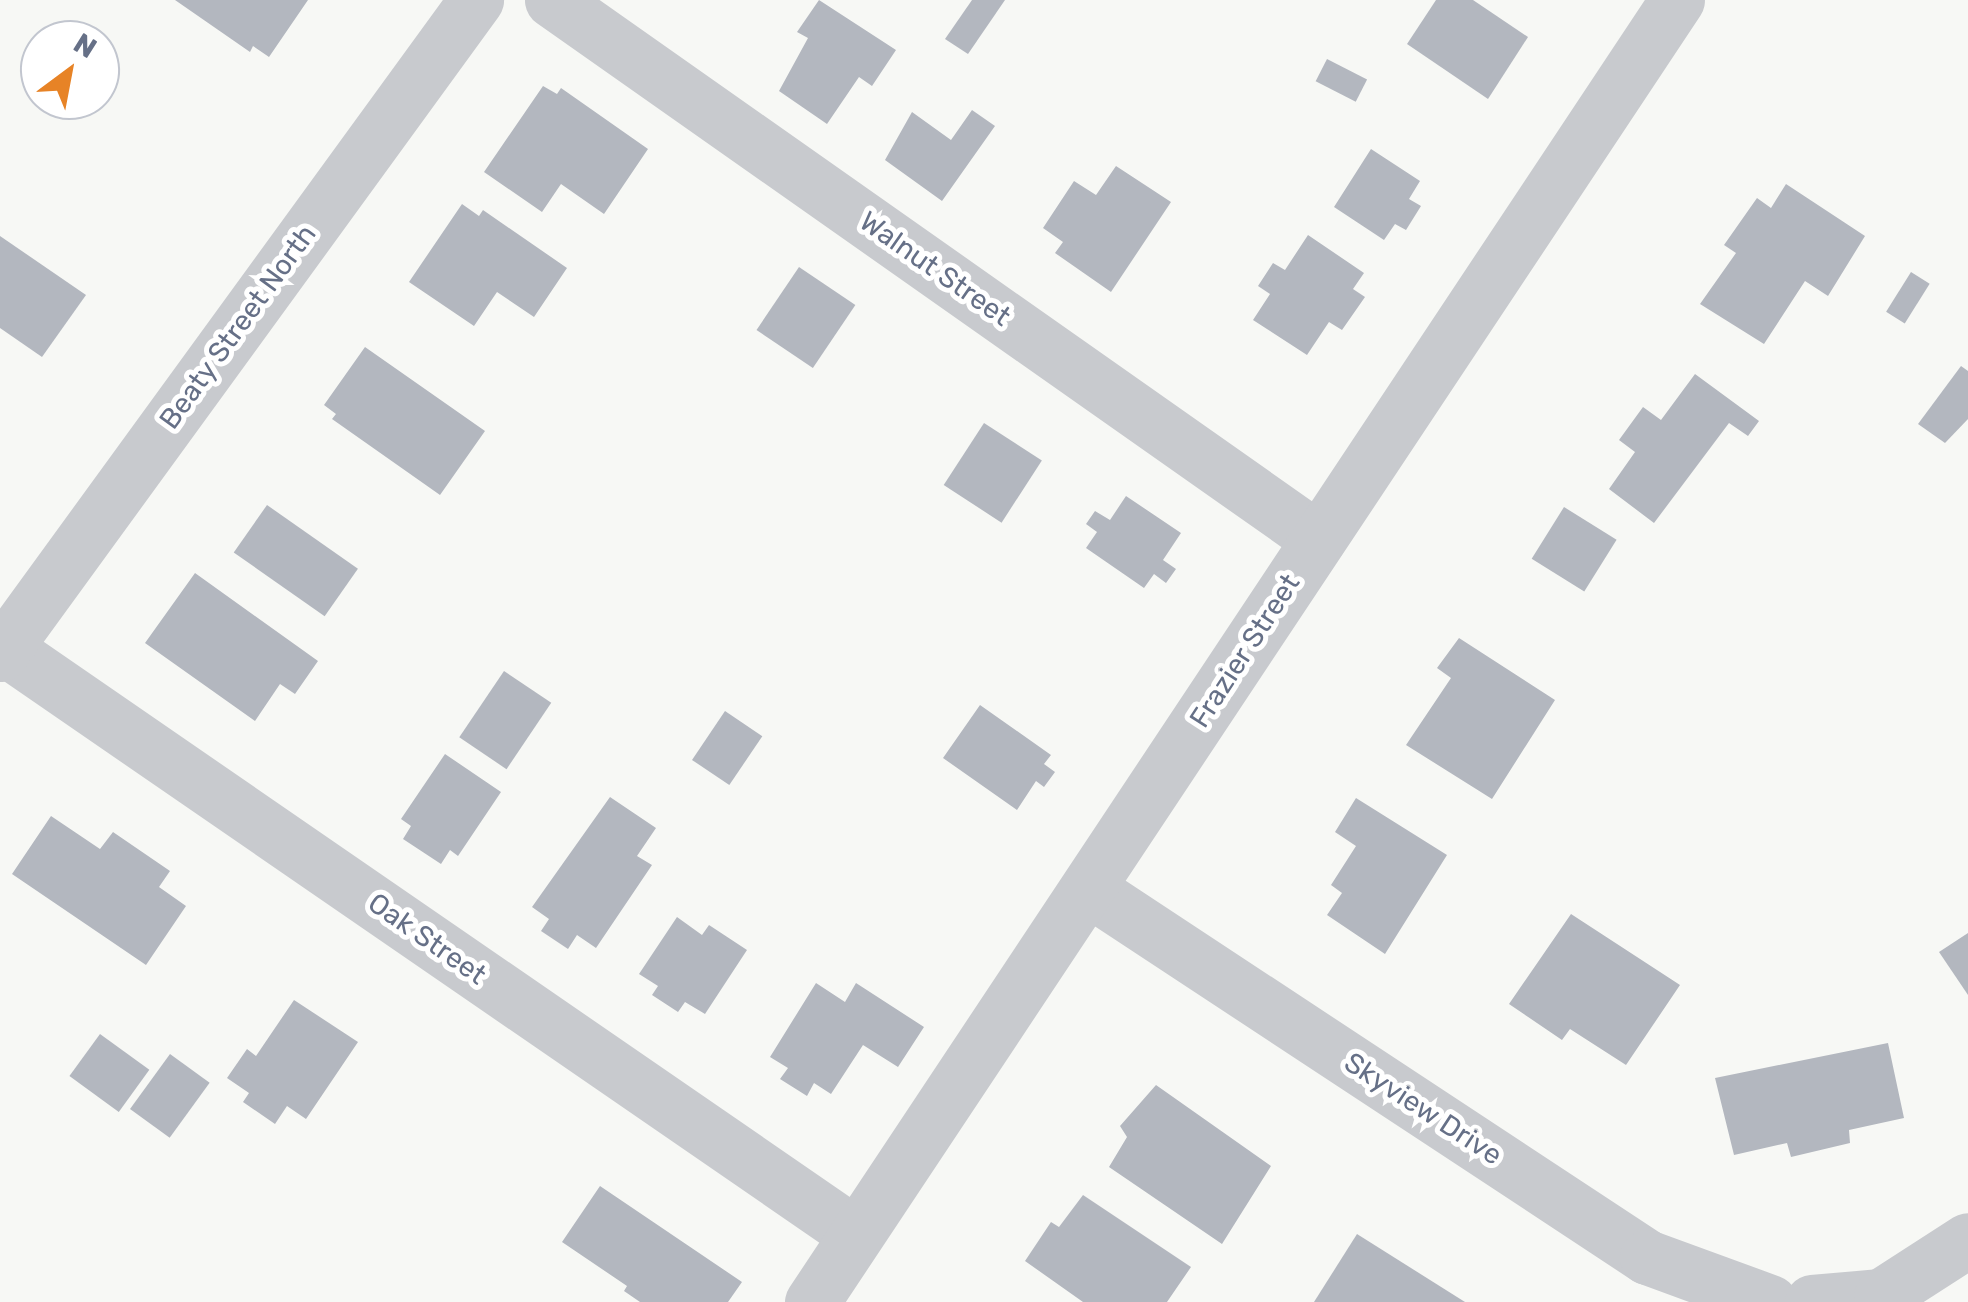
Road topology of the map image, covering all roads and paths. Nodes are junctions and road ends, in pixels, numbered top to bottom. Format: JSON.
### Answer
{"nodes":[{"id":1,"x":476,"y":0,"type":"edge"},
{"id":2,"x":552,"y":0,"type":"edge"},
{"id":3,"x":1677,"y":0,"type":"edge"},
{"id":4,"x":1318,"y":538,"type":"junction"},
{"id":5,"x":1,"y":649,"type":"edge"},
{"id":6,"x":1090,"y":890,"type":"junction"},
{"id":7,"x":854,"y":1233,"type":"junction"},
{"id":8,"x":1968,"y":1240,"type":"edge"},
{"id":9,"x":1882,"y":1299,"type":"edge"},
{"id":10,"x":812,"y":1302,"type":"edge"},
{"id":11,"x":1770,"y":1302,"type":"edge"},
{"id":12,"x":1812,"y":1302,"type":"edge"}],
"edges":[{"from":1,"to":5,"type":"street","name":"Beaty Street North"},
{"from":2,"to":4,"type":"street","name":"Walnut Street"},
{"from":3,"to":4,"type":"street","name":"Frazier Street"},
{"from":4,"to":6,"type":"street","name":"Frazier Street"},
{"from":5,"to":7,"type":"street","name":"Oak Street"},
{"from":6,"to":7,"type":"street","name":"Frazier Street"},
{"from":6,"to":11,"type":"street","name":"Skyview Drive"},
{"from":7,"to":10,"type":"street","name":"Frazier Street"},
{"from":8,"to":9,"type":"street"},
{"from":9,"to":12,"type":"street"}]}
